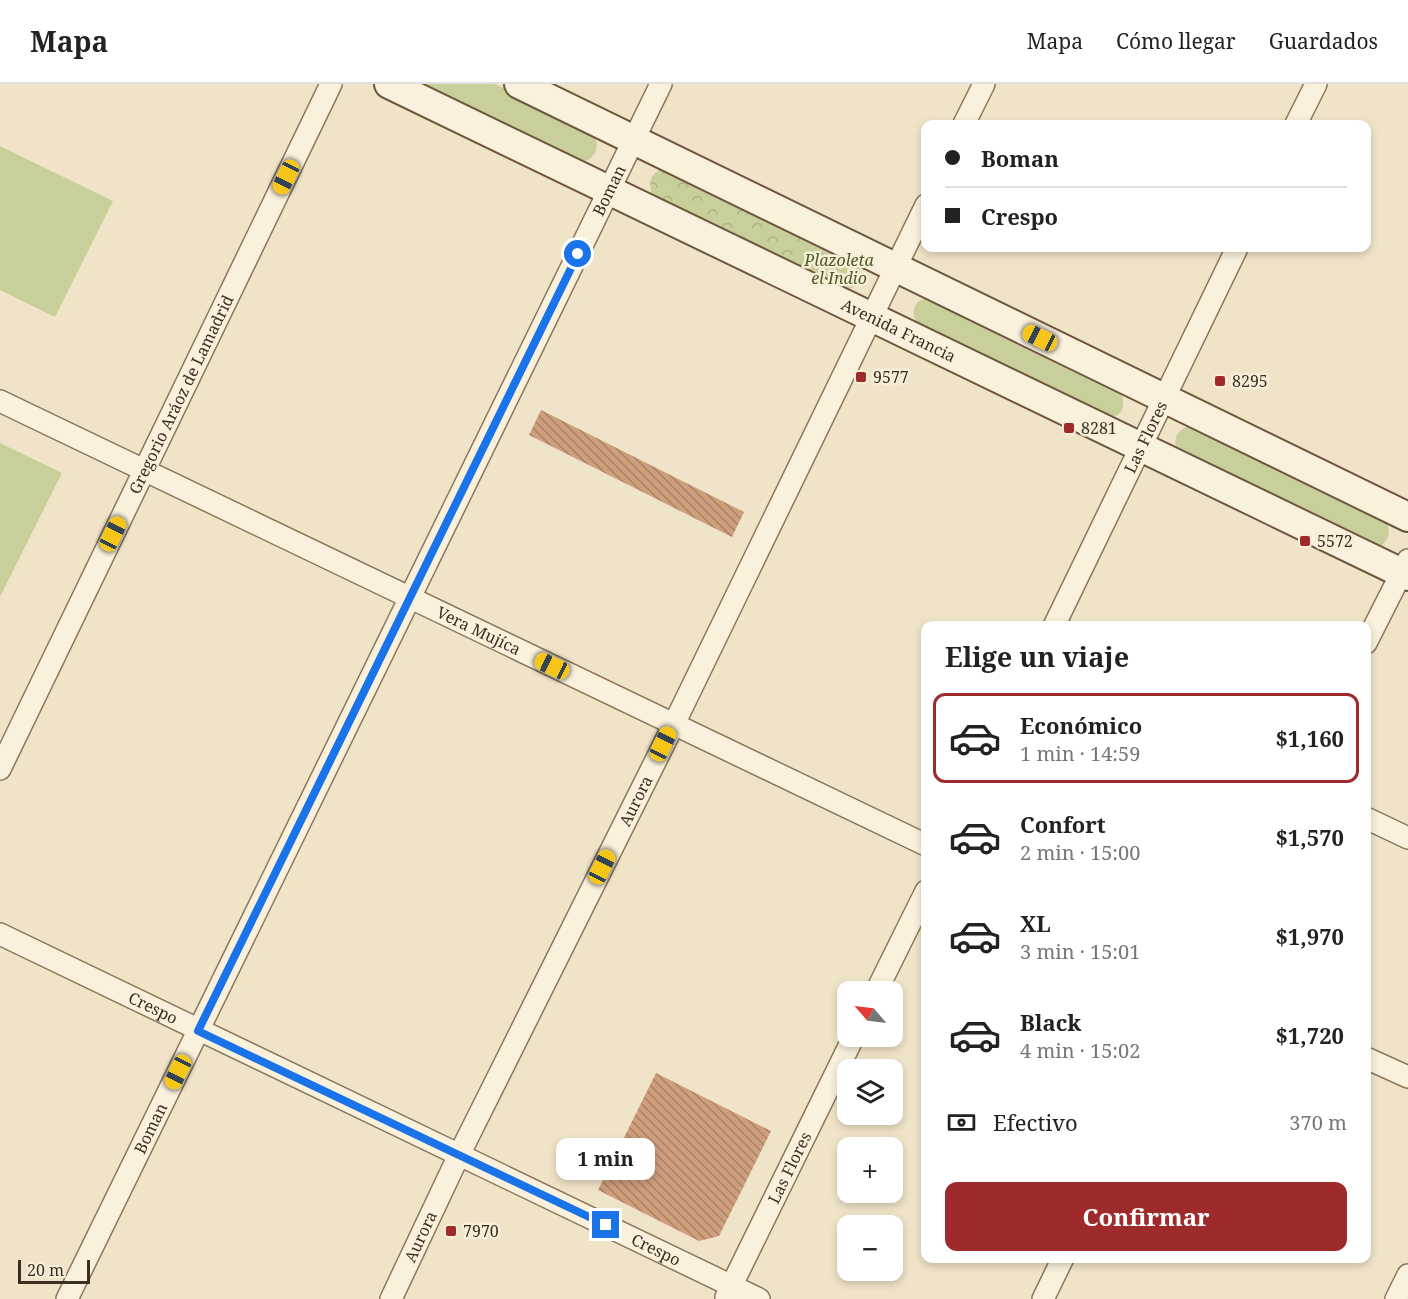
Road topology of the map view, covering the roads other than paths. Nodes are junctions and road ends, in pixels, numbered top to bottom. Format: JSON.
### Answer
{"nodes":[{"id":1,"x":331,"y":84,"type":"edge"},
{"id":2,"x":389,"y":84,"type":"edge"},
{"id":3,"x":519,"y":84,"type":"edge"},
{"id":4,"x":661,"y":84,"type":"edge"},
{"id":5,"x":984,"y":84,"type":"edge"},
{"id":6,"x":1316,"y":84,"type":"edge"},
{"id":7,"x":966,"y":120,"type":"edge"},
{"id":8,"x":1298,"y":120,"type":"edge"},
{"id":9,"x":634,"y":140,"type":"junction"},
{"id":10,"x":609,"y":190,"type":"junction"},
{"id":11,"x":921,"y":215,"type":"edge"},
{"id":12,"x":1235,"y":252,"type":"edge"},
{"id":13,"x":895,"y":267,"type":"junction"},
{"id":14,"x":872,"y":317,"type":"junction"},
{"id":15,"x":1164,"y":398,"type":"junction"},
{"id":16,"x":0,"y":401,"type":"edge"},
{"id":17,"x":1141,"y":447,"type":"junction"},
{"id":18,"x":144,"y":470,"type":"junction"},
{"id":19,"x":1408,"y":517,"type":"edge"},
{"id":20,"x":1406,"y":570,"type":"edge"},
{"id":21,"x":410,"y":598,"type":"junction"},
{"id":22,"x":1056,"y":621,"type":"edge"},
{"id":23,"x":1371,"y":634,"type":"edge"},
{"id":24,"x":674,"y":724,"type":"junction"},
{"id":25,"x":0,"y":769,"type":"edge"},
{"id":26,"x":1371,"y":820,"type":"edge"},
{"id":27,"x":1408,"y":838,"type":"edge"},
{"id":28,"x":921,"y":843,"type":"edge"},
{"id":29,"x":921,"y":901,"type":"edge"},
{"id":30,"x":0,"y":934,"type":"edge"},
{"id":31,"x":881,"y":981,"type":"edge"},
{"id":32,"x":198,"y":1031,"type":"junction"},
{"id":33,"x":849,"y":1047,"type":"edge"},
{"id":34,"x":1371,"y":1060,"type":"edge"},
{"id":35,"x":1408,"y":1077,"type":"edge"},
{"id":36,"x":459,"y":1155,"type":"junction"},
{"id":37,"x":1061,"y":1263,"type":"edge"},
{"id":38,"x":1408,"y":1275,"type":"edge"},
{"id":39,"x":728,"y":1292,"type":"edge"},
{"id":40,"x":67,"y":1299,"type":"edge"},
{"id":41,"x":391,"y":1299,"type":"edge"},
{"id":42,"x":759,"y":1299,"type":"edge"},
{"id":43,"x":1043,"y":1299,"type":"edge"},
{"id":44,"x":1396,"y":1299,"type":"edge"}],
"edges":[{"from":1,"to":18,"type":"street","name":"Gregorio Aráoz de Lamadrid"},
{"from":2,"to":10,"type":"street","name":"Avenida Francia"},
{"from":3,"to":9,"type":"street"},
{"from":4,"to":9,"type":"street","name":"Boman"},
{"from":5,"to":7,"type":"street"},
{"from":6,"to":8,"type":"street"},
{"from":9,"to":10,"type":"street","name":"Boman"},
{"from":9,"to":13,"type":"street"},
{"from":10,"to":14,"type":"street","name":"Avenida Francia"},
{"from":10,"to":21,"type":"street","name":"Boman"},
{"from":11,"to":13,"type":"street","name":"Aurora"},
{"from":12,"to":15,"type":"street","name":"Las Flores"},
{"from":13,"to":14,"type":"street","name":"Aurora"},
{"from":13,"to":15,"type":"street"},
{"from":14,"to":17,"type":"street","name":"Avenida Francia"},
{"from":14,"to":24,"type":"street","name":"Aurora"},
{"from":15,"to":17,"type":"street","name":"Las Flores"},
{"from":15,"to":19,"type":"street"},
{"from":16,"to":18,"type":"street","name":"Vera Mujíca"},
{"from":17,"to":20,"type":"street","name":"Avenida Francia"},
{"from":17,"to":22,"type":"street","name":"Las Flores"},
{"from":18,"to":21,"type":"street","name":"Vera Mujíca"},
{"from":18,"to":25,"type":"street","name":"Gregorio Aráoz de Lamadrid"},
{"from":20,"to":23,"type":"street"},
{"from":21,"to":24,"type":"street","name":"Vera Mujíca"},
{"from":21,"to":32,"type":"street","name":"Boman"},
{"from":24,"to":28,"type":"street","name":"Vera Mujíca"},
{"from":24,"to":36,"type":"street","name":"Aurora"},
{"from":26,"to":27,"type":"street"},
{"from":29,"to":31,"type":"street"},
{"from":30,"to":32,"type":"street","name":"Crespo"},
{"from":32,"to":36,"type":"street","name":"Crespo"},
{"from":32,"to":40,"type":"street","name":"Boman"},
{"from":33,"to":39,"type":"street","name":"Las Flores"},
{"from":34,"to":35,"type":"street"},
{"from":36,"to":39,"type":"street","name":"Crespo"},
{"from":36,"to":41,"type":"street","name":"Aurora"},
{"from":37,"to":43,"type":"street"},
{"from":38,"to":44,"type":"street"},
{"from":39,"to":42,"type":"street","name":"Crespo"}]}
